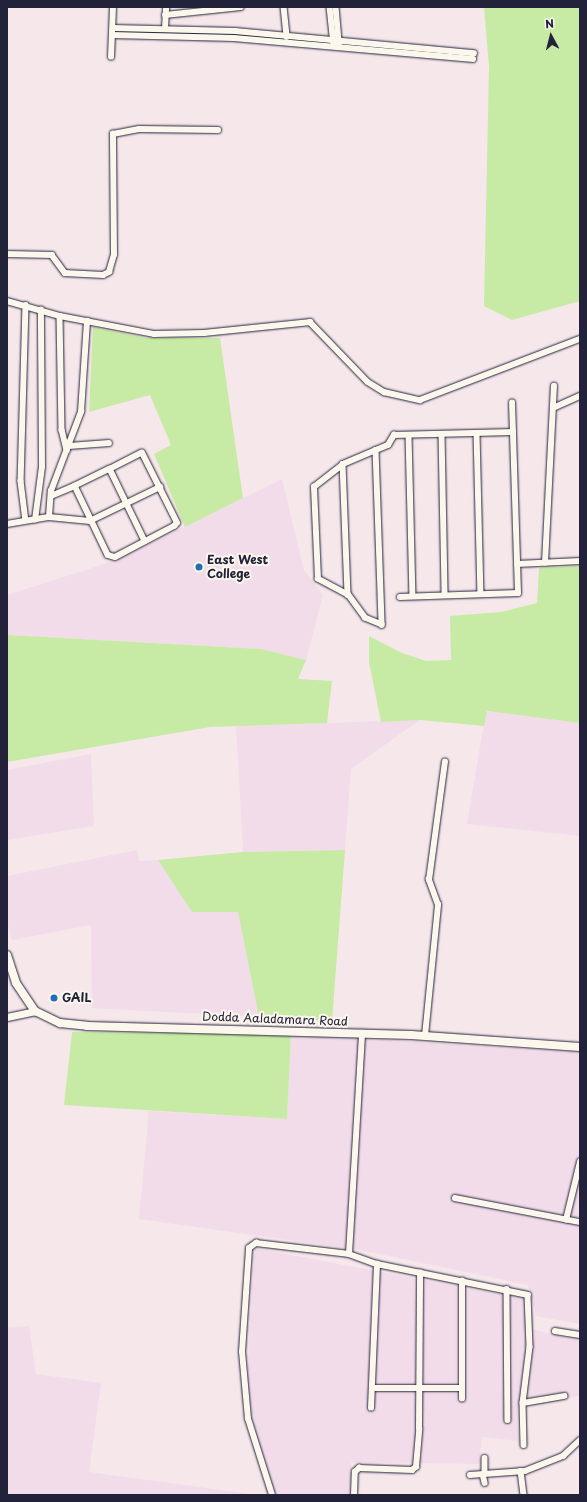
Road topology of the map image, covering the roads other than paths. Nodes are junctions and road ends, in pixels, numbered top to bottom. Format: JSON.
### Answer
{"nodes":[{"id":1,"x":113,"y":7,"type":"edge"},
{"id":2,"x":166,"y":7,"type":"edge"},
{"id":3,"x":241,"y":7,"type":"edge"},
{"id":4,"x":284,"y":7,"type":"edge"},
{"id":5,"x":330,"y":7,"type":"edge"},
{"id":6,"x":336,"y":7,"type":"edge"},
{"id":7,"x":166,"y":15,"type":"junction"},
{"id":8,"x":112,"y":28,"type":"junction"},
{"id":9,"x":165,"y":29,"type":"junction"},
{"id":10,"x":112,"y":35,"type":"junction"},
{"id":11,"x":287,"y":37,"type":"junction"},
{"id":12,"x":336,"y":42,"type":"junction"},
{"id":13,"x":337,"y":48,"type":"junction"},
{"id":14,"x":474,"y":53,"type":"dead end"},
{"id":15,"x":112,"y":57,"type":"dead end"},
{"id":16,"x":473,"y":59,"type":"dead end"},
{"id":17,"x":218,"y":130,"type":"dead end"},
{"id":18,"x":7,"y":254,"type":"edge"},
{"id":19,"x":7,"y":301,"type":"edge"},
{"id":20,"x":26,"y":305,"type":"junction"},
{"id":21,"x":40,"y":310,"type":"junction"},
{"id":22,"x":60,"y":316,"type":"junction"},
{"id":23,"x":88,"y":322,"type":"junction"},
{"id":24,"x":580,"y":339,"type":"edge"},
{"id":25,"x":554,"y":386,"type":"dead end"},
{"id":26,"x":580,"y":396,"type":"edge"},
{"id":27,"x":512,"y":403,"type":"dead end"},
{"id":28,"x":553,"y":408,"type":"junction"},
{"id":29,"x":513,"y":432,"type":"junction"},
{"id":30,"x":477,"y":433,"type":"junction"},
{"id":31,"x":442,"y":434,"type":"junction"},
{"id":32,"x":409,"y":435,"type":"junction"},
{"id":33,"x":109,"y":443,"type":"dead end"},
{"id":34,"x":68,"y":448,"type":"junction"},
{"id":35,"x":376,"y":450,"type":"junction"},
{"id":36,"x":343,"y":464,"type":"junction"},
{"id":37,"x":110,"y":469,"type":"junction"},
{"id":38,"x":75,"y":486,"type":"junction"},
{"id":39,"x":160,"y":487,"type":"junction"},
{"id":40,"x":51,"y":496,"type":"junction"},
{"id":41,"x":127,"y":504,"type":"junction"},
{"id":42,"x":49,"y":517,"type":"junction"},
{"id":43,"x":26,"y":520,"type":"junction"},
{"id":44,"x":36,"y":520,"type":"junction"},
{"id":45,"x":92,"y":520,"type":"junction"},
{"id":46,"x":7,"y":524,"type":"edge"},
{"id":47,"x":145,"y":541,"type":"junction"},
{"id":48,"x":580,"y":561,"type":"edge"},
{"id":49,"x":517,"y":564,"type":"junction"},
{"id":50,"x":546,"y":564,"type":"junction"},
{"id":51,"x":481,"y":594,"type":"junction"},
{"id":52,"x":348,"y":595,"type":"junction"},
{"id":53,"x":445,"y":595,"type":"junction"},
{"id":54,"x":413,"y":596,"type":"junction"},
{"id":55,"x":400,"y":597,"type":"dead end"},
{"id":56,"x":445,"y":762,"type":"dead end"},
{"id":57,"x":7,"y":954,"type":"edge"},
{"id":58,"x":35,"y":1011,"type":"junction"},
{"id":59,"x":7,"y":1017,"type":"edge"},
{"id":60,"x":362,"y":1033,"type":"junction"},
{"id":61,"x":425,"y":1036,"type":"junction"},
{"id":62,"x":580,"y":1047,"type":"edge"},
{"id":63,"x":580,"y":1162,"type":"edge"},
{"id":64,"x":455,"y":1198,"type":"dead end"},
{"id":65,"x":566,"y":1220,"type":"junction"},
{"id":66,"x":580,"y":1222,"type":"edge"},
{"id":67,"x":349,"y":1254,"type":"junction"},
{"id":68,"x":377,"y":1264,"type":"junction"},
{"id":69,"x":420,"y":1273,"type":"junction"},
{"id":70,"x":462,"y":1281,"type":"junction"},
{"id":71,"x":507,"y":1289,"type":"junction"},
{"id":72,"x":555,"y":1331,"type":"dead end"},
{"id":73,"x":580,"y":1335,"type":"edge"},
{"id":74,"x":372,"y":1388,"type":"junction"},
{"id":75,"x":419,"y":1388,"type":"junction"},
{"id":76,"x":461,"y":1388,"type":"junction"},
{"id":77,"x":564,"y":1396,"type":"dead end"},
{"id":78,"x":462,"y":1399,"type":"dead end"},
{"id":79,"x":523,"y":1403,"type":"junction"},
{"id":80,"x":371,"y":1408,"type":"dead end"},
{"id":81,"x":508,"y":1420,"type":"dead end"},
{"id":82,"x":580,"y":1440,"type":"edge"},
{"id":83,"x":524,"y":1445,"type":"dead end"},
{"id":84,"x":485,"y":1458,"type":"dead end"},
{"id":85,"x":521,"y":1471,"type":"junction"},
{"id":86,"x":484,"y":1474,"type":"junction"},
{"id":87,"x":470,"y":1475,"type":"dead end"},
{"id":88,"x":485,"y":1483,"type":"dead end"},
{"id":89,"x":272,"y":1495,"type":"edge"},
{"id":90,"x":354,"y":1495,"type":"edge"},
{"id":91,"x":524,"y":1495,"type":"edge"}],
"edges":[{"from":1,"to":8,"type":"street"},
{"from":2,"to":7,"type":"street"},
{"from":3,"to":7,"type":"street"},
{"from":4,"to":11,"type":"street"},
{"from":5,"to":12,"type":"street"},
{"from":6,"to":12,"type":"street"},
{"from":7,"to":9,"type":"street"},
{"from":8,"to":9,"type":"street"},
{"from":8,"to":10,"type":"street"},
{"from":9,"to":11,"type":"street"},
{"from":10,"to":13,"type":"street"},
{"from":10,"to":15,"type":"street"},
{"from":11,"to":12,"type":"street"},
{"from":12,"to":13,"type":"street"},
{"from":12,"to":14,"type":"street"},
{"from":13,"to":16,"type":"street"},
{"from":17,"to":18,"type":"street"},
{"from":19,"to":20,"type":"street"},
{"from":20,"to":21,"type":"street"},
{"from":20,"to":43,"type":"street"},
{"from":21,"to":22,"type":"street"},
{"from":21,"to":44,"type":"street"},
{"from":22,"to":23,"type":"street"},
{"from":22,"to":34,"type":"street"},
{"from":23,"to":24,"type":"street"},
{"from":23,"to":34,"type":"street"},
{"from":25,"to":28,"type":"street"},
{"from":26,"to":28,"type":"street"},
{"from":27,"to":29,"type":"street"},
{"from":28,"to":50,"type":"street"},
{"from":29,"to":30,"type":"street"},
{"from":29,"to":49,"type":"street"},
{"from":30,"to":31,"type":"street"},
{"from":30,"to":51,"type":"street"},
{"from":31,"to":32,"type":"street"},
{"from":31,"to":53,"type":"street"},
{"from":32,"to":35,"type":"street"},
{"from":32,"to":54,"type":"street"},
{"from":33,"to":34,"type":"street"},
{"from":34,"to":40,"type":"street"},
{"from":35,"to":36,"type":"street"},
{"from":35,"to":52,"type":"street"},
{"from":36,"to":52,"type":"street"},
{"from":36,"to":52,"type":"street"},
{"from":37,"to":38,"type":"street"},
{"from":37,"to":39,"type":"street"},
{"from":37,"to":41,"type":"street"},
{"from":38,"to":40,"type":"street"},
{"from":38,"to":45,"type":"street"},
{"from":39,"to":41,"type":"street"},
{"from":39,"to":47,"type":"street"},
{"from":40,"to":42,"type":"street"},
{"from":41,"to":45,"type":"street"},
{"from":41,"to":47,"type":"street"},
{"from":42,"to":44,"type":"street"},
{"from":42,"to":45,"type":"street"},
{"from":43,"to":44,"type":"street"},
{"from":43,"to":46,"type":"street"},
{"from":45,"to":47,"type":"street"},
{"from":48,"to":50,"type":"street"},
{"from":49,"to":50,"type":"street"},
{"from":49,"to":51,"type":"street"},
{"from":51,"to":53,"type":"street"},
{"from":53,"to":54,"type":"street"},
{"from":54,"to":55,"type":"street"},
{"from":56,"to":61,"type":"street"},
{"from":57,"to":58,"type":"main road"},
{"from":58,"to":59,"type":"street"},
{"from":58,"to":60,"type":"main road","name":"Dodda Aaladamara Road"},
{"from":60,"to":61,"type":"main road","name":"Dodda Aaladamara Road"},
{"from":60,"to":67,"type":"street"},
{"from":61,"to":62,"type":"main road","name":"Dodda Aaladamara Road"},
{"from":63,"to":65,"type":"street"},
{"from":64,"to":65,"type":"street"},
{"from":65,"to":66,"type":"street"},
{"from":67,"to":68,"type":"street"},
{"from":67,"to":89,"type":"street"},
{"from":68,"to":69,"type":"street"},
{"from":68,"to":74,"type":"street"},
{"from":69,"to":70,"type":"street"},
{"from":69,"to":75,"type":"street"},
{"from":70,"to":71,"type":"street"},
{"from":70,"to":76,"type":"street"},
{"from":71,"to":79,"type":"street"},
{"from":71,"to":81,"type":"street"},
{"from":72,"to":73,"type":"street"},
{"from":74,"to":75,"type":"street"},
{"from":74,"to":80,"type":"street"},
{"from":75,"to":76,"type":"street"},
{"from":75,"to":90,"type":"street"},
{"from":76,"to":78,"type":"street"},
{"from":77,"to":79,"type":"street"},
{"from":79,"to":83,"type":"street"},
{"from":82,"to":85,"type":"street"},
{"from":84,"to":86,"type":"street"},
{"from":85,"to":86,"type":"street"},
{"from":85,"to":91,"type":"street"},
{"from":86,"to":87,"type":"street"},
{"from":86,"to":88,"type":"street"}]}
